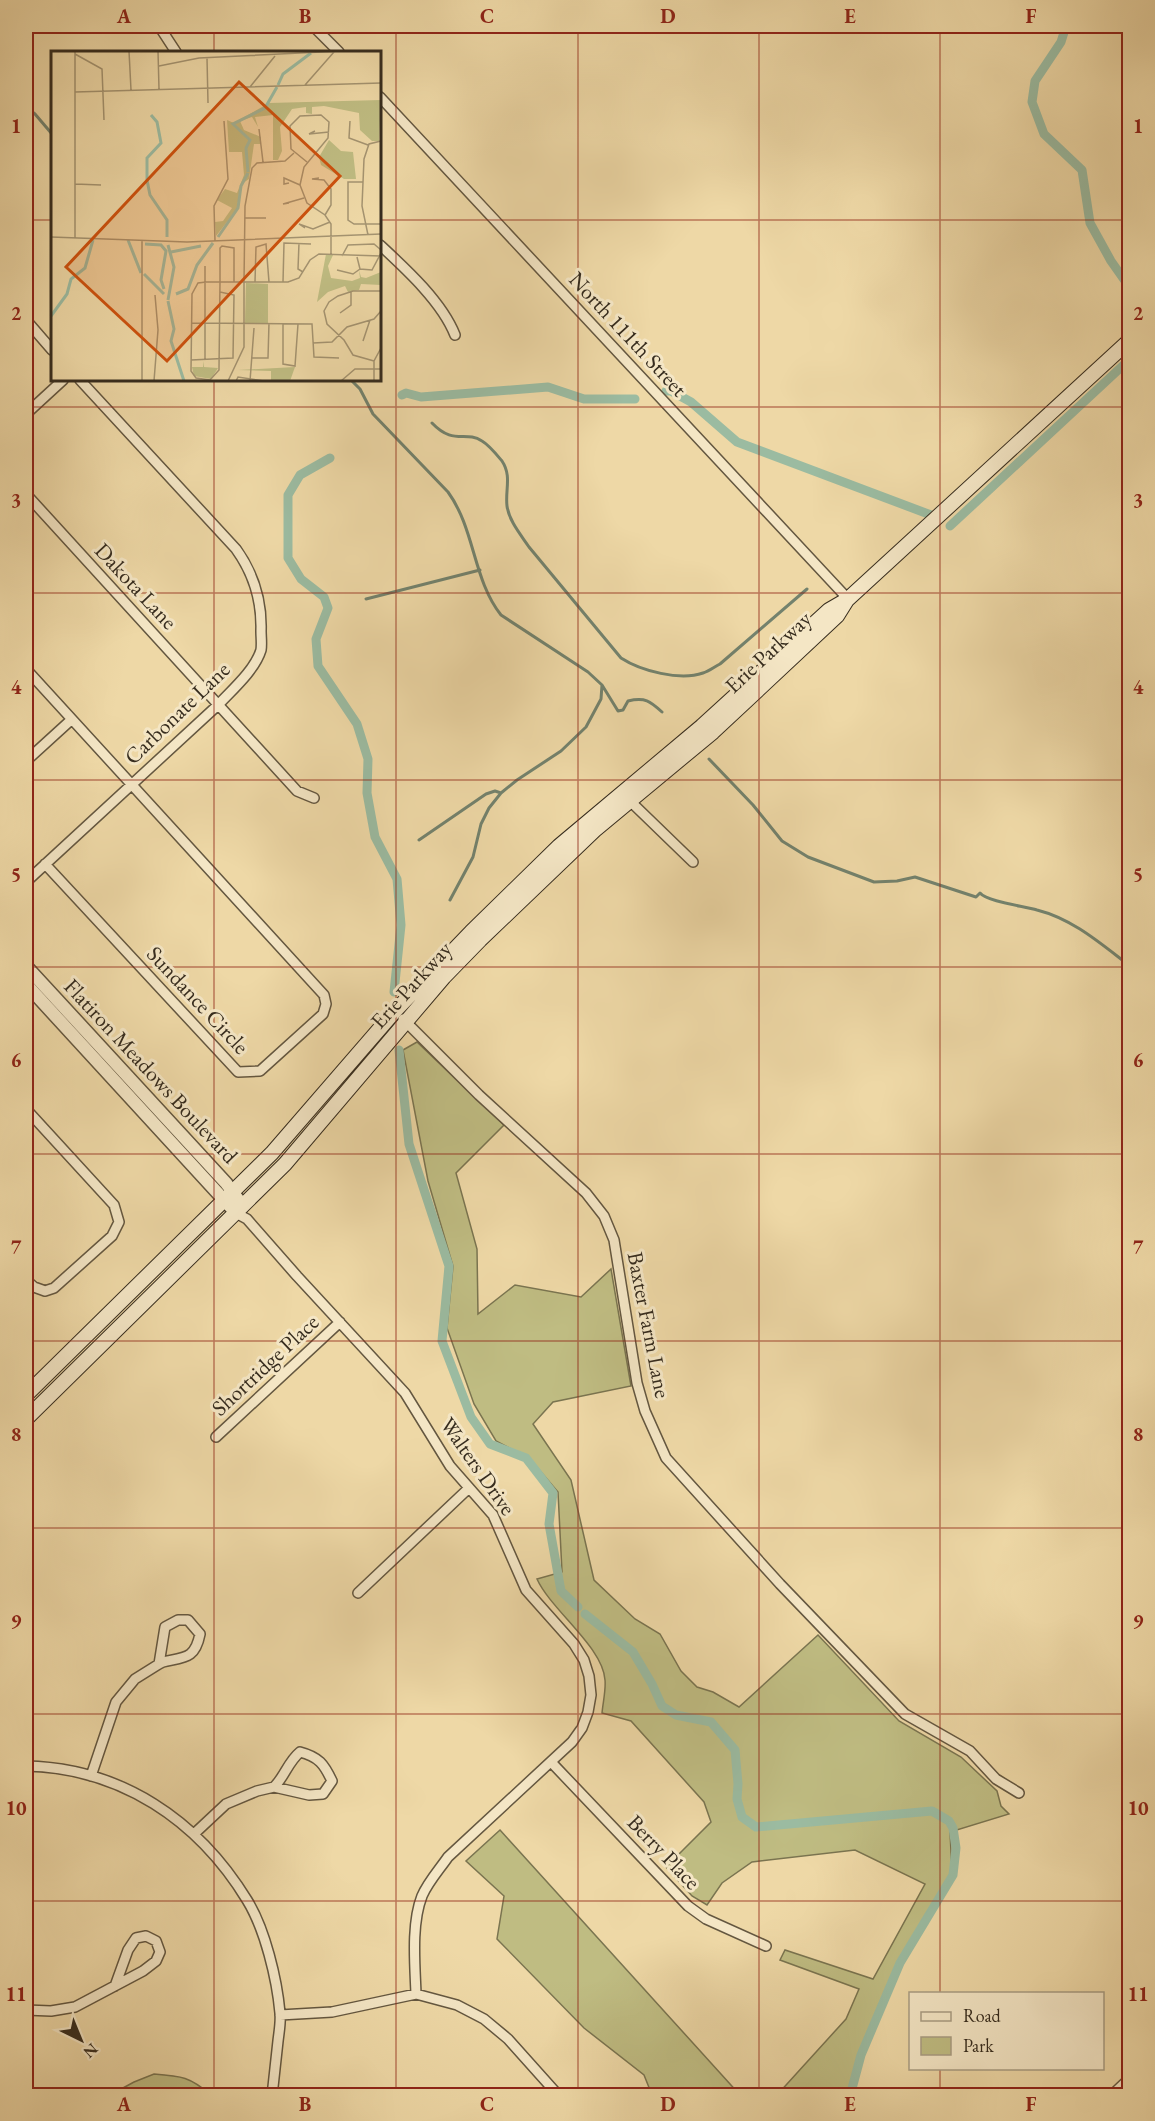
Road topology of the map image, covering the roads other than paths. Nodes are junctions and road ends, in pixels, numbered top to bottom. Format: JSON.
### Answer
{"nodes":[{"id":1,"x":159,"y":26,"type":"edge"},
{"id":2,"x":313,"y":26,"type":"edge"},
{"id":3,"x":175,"y":51,"type":"edge"},
{"id":4,"x":338,"y":51,"type":"edge"},
{"id":5,"x":381,"y":98,"type":"edge"},
{"id":6,"x":381,"y":247,"type":"edge"},
{"id":7,"x":26,"y":320,"type":"edge"},
{"id":8,"x":455,"y":335,"type":"dead end"},
{"id":9,"x":1130,"y":340,"type":"edge"},
{"id":10,"x":51,"y":349,"type":"edge"},
{"id":11,"x":62,"y":381,"type":"edge"},
{"id":12,"x":81,"y":381,"type":"edge"},
{"id":13,"x":26,"y":414,"type":"edge"},
{"id":14,"x":26,"y":494,"type":"edge"},
{"id":15,"x":848,"y":599,"type":"junction"},
{"id":16,"x":26,"y":669,"type":"edge"},
{"id":17,"x":218,"y":705,"type":"junction"},
{"id":18,"x":71,"y":720,"type":"junction"},
{"id":19,"x":26,"y":761,"type":"edge"},
{"id":20,"x":131,"y":784,"type":"junction"},
{"id":21,"x":314,"y":798,"type":"dead end"},
{"id":22,"x":630,"y":801,"type":"junction"},
{"id":23,"x":693,"y":862,"type":"dead end"},
{"id":24,"x":45,"y":864,"type":"junction"},
{"id":25,"x":26,"y":882,"type":"edge"},
{"id":26,"x":26,"y":966,"type":"edge"},
{"id":27,"x":26,"y":984,"type":"edge"},
{"id":28,"x":395,"y":1011,"type":"junction"},
{"id":29,"x":406,"y":1021,"type":"junction"},
{"id":30,"x":26,"y":1109,"type":"edge"},
{"id":31,"x":229,"y":1196,"type":"junction"},
{"id":32,"x":242,"y":1213,"type":"junction"},
{"id":33,"x":26,"y":1280,"type":"edge"},
{"id":34,"x":340,"y":1322,"type":"junction"},
{"id":35,"x":26,"y":1395,"type":"edge"},
{"id":36,"x":26,"y":1419,"type":"edge"},
{"id":37,"x":216,"y":1437,"type":"dead end"},
{"id":38,"x":470,"y":1488,"type":"junction"},
{"id":39,"x":358,"y":1593,"type":"dead end"},
{"id":40,"x":159,"y":1664,"type":"junction"},
{"id":41,"x":551,"y":1762,"type":"junction"},
{"id":42,"x":26,"y":1766,"type":"edge"},
{"id":43,"x":91,"y":1776,"type":"junction"},
{"id":44,"x":274,"y":1787,"type":"junction"},
{"id":45,"x":1019,"y":1793,"type":"dead end"},
{"id":46,"x":195,"y":1833,"type":"junction"},
{"id":47,"x":766,"y":1946,"type":"dead end"},
{"id":48,"x":115,"y":1986,"type":"junction"},
{"id":49,"x":416,"y":1994,"type":"junction"},
{"id":50,"x":26,"y":2010,"type":"edge"},
{"id":51,"x":280,"y":2015,"type":"junction"},
{"id":52,"x":1130,"y":2078,"type":"edge"},
{"id":53,"x":272,"y":2096,"type":"edge"},
{"id":54,"x":559,"y":2096,"type":"edge"},
{"id":55,"x":1111,"y":2096,"type":"edge"}],
"edges":[{"from":1,"to":3,"type":"street"},
{"from":2,"to":4,"type":"street"},
{"from":5,"to":15,"type":"street","name":"North 111th Street"},
{"from":6,"to":8,"type":"street"},
{"from":7,"to":10,"type":"street"},
{"from":9,"to":15,"type":"main road","name":"Erie Parkway"},
{"from":11,"to":13,"type":"street"},
{"from":12,"to":17,"type":"street","name":"Carbonate Lane"},
{"from":14,"to":17,"type":"street","name":"Dakota Lane"},
{"from":15,"to":22,"type":"main road","name":"Erie Parkway"},
{"from":15,"to":28,"type":"main road","name":"Erie Parkway"},
{"from":16,"to":18,"type":"street","name":"Sundance Circle"},
{"from":17,"to":20,"type":"street","name":"Carbonate Lane"},
{"from":17,"to":21,"type":"street","name":"Dakota Lane"},
{"from":18,"to":19,"type":"street"},
{"from":18,"to":20,"type":"street","name":"Sundance Circle"},
{"from":20,"to":24,"type":"street","name":"Carbonate Lane"},
{"from":20,"to":24,"type":"street","name":"Sundance Circle"},
{"from":22,"to":23,"type":"street"},
{"from":22,"to":29,"type":"main road","name":"Erie Parkway"},
{"from":24,"to":25,"type":"street","name":"Carbonate Lane"},
{"from":26,"to":31,"type":"street","name":"Flatiron Meadows Boulevard"},
{"from":27,"to":31,"type":"street","name":"Flatiron Meadows Boulevard"},
{"from":28,"to":29,"type":"street","name":"Baxter Farm Lane"},
{"from":28,"to":31,"type":"main road","name":"Erie Parkway"},
{"from":29,"to":32,"type":"main road","name":"Erie Parkway"},
{"from":29,"to":45,"type":"street","name":"Baxter Farm Lane"},
{"from":30,"to":33,"type":"street"},
{"from":31,"to":32,"type":"street","name":"Flatiron Meadows Boulevard"},
{"from":31,"to":35,"type":"main road","name":"Erie Parkway"},
{"from":32,"to":34,"type":"street","name":"Walters Drive"},
{"from":32,"to":36,"type":"main road","name":"Erie Parkway"},
{"from":34,"to":37,"type":"street","name":"Shortridge Place"},
{"from":34,"to":38,"type":"street","name":"Walters Drive"},
{"from":38,"to":39,"type":"street"},
{"from":38,"to":41,"type":"street","name":"Walters Drive"},
{"from":40,"to":40,"type":"street"},
{"from":40,"to":43,"type":"street"},
{"from":41,"to":47,"type":"street","name":"Berry Place"},
{"from":41,"to":49,"type":"street","name":"Walters Drive"},
{"from":42,"to":43,"type":"street"},
{"from":43,"to":46,"type":"street"},
{"from":44,"to":44,"type":"street"},
{"from":44,"to":46,"type":"street"},
{"from":46,"to":51,"type":"street"},
{"from":48,"to":48,"type":"street"},
{"from":48,"to":50,"type":"street"},
{"from":49,"to":51,"type":"street"},
{"from":49,"to":54,"type":"street"},
{"from":51,"to":53,"type":"street"},
{"from":52,"to":55,"type":"street"}]}
